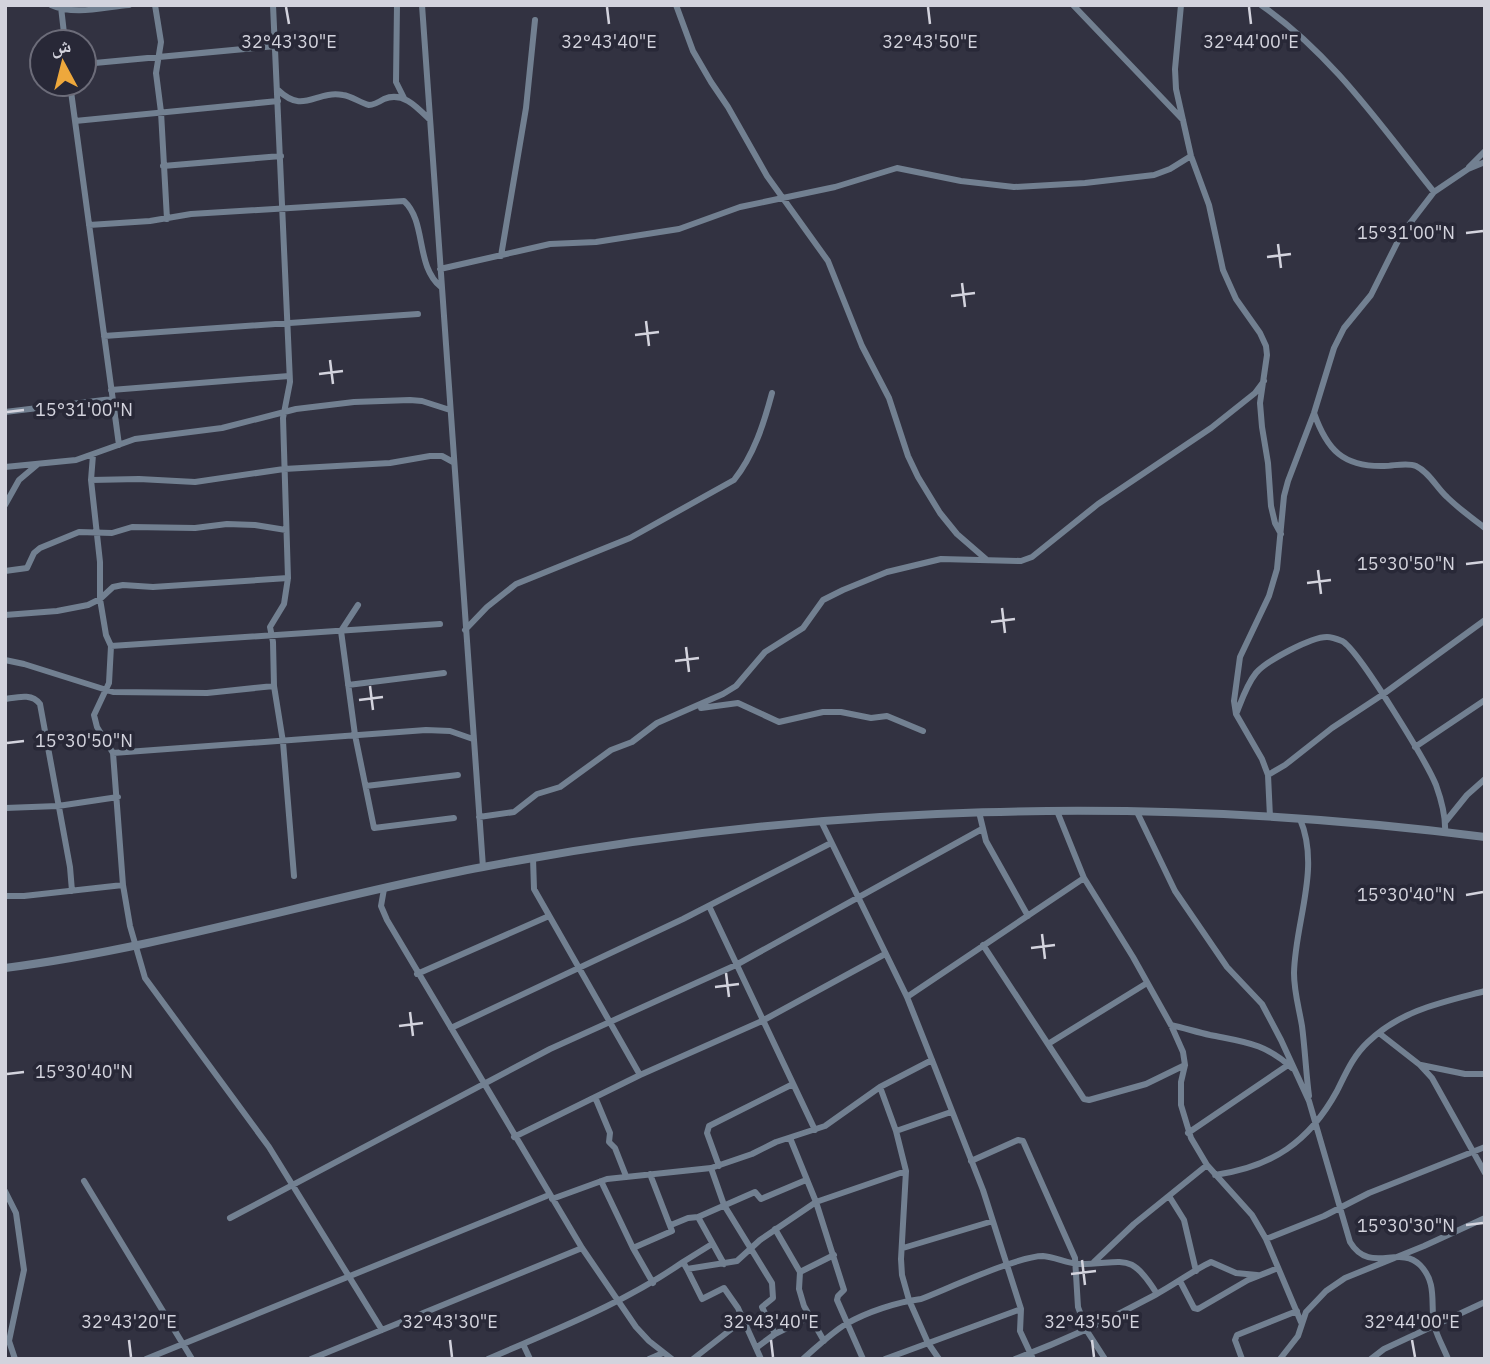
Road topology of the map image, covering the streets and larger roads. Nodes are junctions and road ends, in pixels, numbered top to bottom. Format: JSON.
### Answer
{"nodes":[{"id":1,"x":51,"y":5,"type":"edge"},
{"id":2,"x":129,"y":5,"type":"edge"},
{"id":3,"x":155,"y":5,"type":"edge"},
{"id":4,"x":272,"y":5,"type":"edge"},
{"id":5,"x":397,"y":5,"type":"edge"},
{"id":6,"x":422,"y":5,"type":"edge"},
{"id":7,"x":676,"y":5,"type":"edge"},
{"id":8,"x":1073,"y":5,"type":"edge"},
{"id":9,"x":1181,"y":5,"type":"edge"},
{"id":10,"x":1261,"y":5,"type":"edge"},
{"id":11,"x":61,"y":8,"type":"edge"},
{"id":12,"x":535,"y":20,"type":"dead end"},
{"id":13,"x":63,"y":28,"type":"edge"},
{"id":14,"x":276,"y":46,"type":"junction"},
{"id":15,"x":159,"y":57,"type":"junction"},
{"id":16,"x":98,"y":63,"type":"edge"},
{"id":17,"x":278,"y":90,"type":"junction"},
{"id":18,"x":73,"y":98,"type":"edge"},
{"id":19,"x":404,"y":98,"type":"junction"},
{"id":20,"x":278,"y":101,"type":"junction"},
{"id":21,"x":161,"y":112,"type":"junction"},
{"id":22,"x":429,"y":120,"type":"junction"},
{"id":23,"x":75,"y":121,"type":"junction"},
{"id":24,"x":1185,"y":122,"type":"junction"},
{"id":25,"x":1485,"y":151,"type":"edge"},
{"id":26,"x":281,"y":156,"type":"junction"},
{"id":27,"x":1191,"y":156,"type":"junction"},
{"id":28,"x":1485,"y":162,"type":"edge"},
{"id":29,"x":163,"y":166,"type":"junction"},
{"id":30,"x":1468,"y":169,"type":"junction"},
{"id":31,"x":1434,"y":192,"type":"junction"},
{"id":32,"x":783,"y":199,"type":"junction"},
{"id":33,"x":282,"y":209,"type":"junction"},
{"id":34,"x":166,"y":219,"type":"junction"},
{"id":35,"x":89,"y":225,"type":"junction"},
{"id":36,"x":501,"y":256,"type":"junction"},
{"id":37,"x":440,"y":269,"type":"junction"},
{"id":38,"x":441,"y":287,"type":"junction"},
{"id":39,"x":418,"y":314,"type":"dead end"},
{"id":40,"x":287,"y":324,"type":"junction"},
{"id":41,"x":104,"y":336,"type":"junction"},
{"id":42,"x":289,"y":376,"type":"junction"},
{"id":43,"x":1264,"y":381,"type":"junction"},
{"id":44,"x":111,"y":390,"type":"junction"},
{"id":45,"x":772,"y":393,"type":"dead end"},
{"id":46,"x":112,"y":399,"type":"junction"},
{"id":47,"x":450,"y":410,"type":"junction"},
{"id":48,"x":5,"y":412,"type":"edge"},
{"id":49,"x":284,"y":412,"type":"junction"},
{"id":50,"x":1314,"y":413,"type":"junction"},
{"id":51,"x":118,"y":445,"type":"junction"},
{"id":52,"x":93,"y":455,"type":"junction"},
{"id":53,"x":453,"y":462,"type":"junction"},
{"id":54,"x":38,"y":464,"type":"junction"},
{"id":55,"x":5,"y":467,"type":"edge"},
{"id":56,"x":284,"y":469,"type":"junction"},
{"id":57,"x":91,"y":480,"type":"junction"},
{"id":58,"x":5,"y":505,"type":"edge"},
{"id":59,"x":1485,"y":528,"type":"edge"},
{"id":60,"x":286,"y":530,"type":"junction"},
{"id":61,"x":96,"y":533,"type":"junction"},
{"id":62,"x":1281,"y":534,"type":"junction"},
{"id":63,"x":987,"y":560,"type":"junction"},
{"id":64,"x":5,"y":571,"type":"edge"},
{"id":65,"x":288,"y":578,"type":"junction"},
{"id":66,"x":100,"y":599,"type":"junction"},
{"id":67,"x":358,"y":605,"type":"dead end"},
{"id":68,"x":5,"y":615,"type":"edge"},
{"id":69,"x":1485,"y":620,"type":"edge"},
{"id":70,"x":440,"y":624,"type":"dead end"},
{"id":71,"x":465,"y":630,"type":"junction"},
{"id":72,"x":342,"y":631,"type":"junction"},
{"id":73,"x":272,"y":635,"type":"junction"},
{"id":74,"x":111,"y":646,"type":"junction"},
{"id":75,"x":5,"y":660,"type":"edge"},
{"id":76,"x":444,"y":673,"type":"dead end"},
{"id":77,"x":348,"y":685,"type":"junction"},
{"id":78,"x":274,"y":686,"type":"junction"},
{"id":79,"x":107,"y":691,"type":"junction"},
{"id":80,"x":1382,"y":695,"type":"junction"},
{"id":81,"x":5,"y":699,"type":"edge"},
{"id":82,"x":1485,"y":700,"type":"edge"},
{"id":83,"x":692,"y":709,"type":"junction"},
{"id":84,"x":1236,"y":714,"type":"junction"},
{"id":85,"x":923,"y":731,"type":"dead end"},
{"id":86,"x":355,"y":736,"type":"junction"},
{"id":87,"x":473,"y":739,"type":"junction"},
{"id":88,"x":283,"y":742,"type":"junction"},
{"id":89,"x":1415,"y":747,"type":"junction"},
{"id":90,"x":113,"y":753,"type":"junction"},
{"id":91,"x":458,"y":775,"type":"dead end"},
{"id":92,"x":1268,"y":775,"type":"junction"},
{"id":93,"x":1485,"y":779,"type":"edge"},
{"id":94,"x":366,"y":786,"type":"junction"},
{"id":95,"x":118,"y":797,"type":"junction"},
{"id":96,"x":58,"y":806,"type":"junction"},
{"id":97,"x":5,"y":808,"type":"edge"},
{"id":98,"x":1057,"y":811,"type":"junction"},
{"id":99,"x":979,"y":812,"type":"junction"},
{"id":100,"x":1137,"y":812,"type":"junction"},
{"id":101,"x":479,"y":817,"type":"junction"},
{"id":102,"x":1270,"y":817,"type":"junction"},
{"id":103,"x":454,"y":818,"type":"dead end"},
{"id":104,"x":1300,"y":819,"type":"junction"},
{"id":105,"x":821,"y":821,"type":"junction"},
{"id":106,"x":1446,"y":821,"type":"junction"},
{"id":107,"x":982,"y":829,"type":"junction"},
{"id":108,"x":1445,"y":832,"type":"junction"},
{"id":109,"x":1485,"y":837,"type":"edge"},
{"id":110,"x":831,"y":843,"type":"junction"},
{"id":111,"x":533,"y":858,"type":"junction"},
{"id":112,"x":482,"y":867,"type":"junction"},
{"id":113,"x":294,"y":876,"type":"dead end"},
{"id":114,"x":1084,"y":878,"type":"junction"},
{"id":115,"x":123,"y":885,"type":"junction"},
{"id":116,"x":384,"y":889,"type":"junction"},
{"id":117,"x":72,"y":891,"type":"junction"},
{"id":118,"x":5,"y":895,"type":"edge"},
{"id":119,"x":858,"y":897,"type":"junction"},
{"id":120,"x":709,"y":906,"type":"junction"},
{"id":121,"x":549,"y":916,"type":"junction"},
{"id":122,"x":1028,"y":916,"type":"junction"},
{"id":123,"x":983,"y":945,"type":"junction"},
{"id":124,"x":135,"y":946,"type":"junction"},
{"id":125,"x":885,"y":954,"type":"junction"},
{"id":126,"x":736,"y":965,"type":"junction"},
{"id":127,"x":580,"y":967,"type":"junction"},
{"id":128,"x":5,"y":968,"type":"edge"},
{"id":129,"x":417,"y":974,"type":"junction"},
{"id":130,"x":1147,"y":983,"type":"junction"},
{"id":131,"x":1485,"y":991,"type":"edge"},
{"id":132,"x":907,"y":997,"type":"junction"},
{"id":133,"x":762,"y":1021,"type":"junction"},
{"id":134,"x":608,"y":1023,"type":"junction"},
{"id":135,"x":1171,"y":1025,"type":"junction"},
{"id":136,"x":451,"y":1028,"type":"junction"},
{"id":137,"x":1379,"y":1033,"type":"junction"},
{"id":138,"x":1048,"y":1044,"type":"junction"},
{"id":139,"x":932,"y":1060,"type":"junction"},
{"id":140,"x":1185,"y":1065,"type":"junction"},
{"id":141,"x":1288,"y":1065,"type":"junction"},
{"id":142,"x":1420,"y":1065,"type":"junction"},
{"id":143,"x":1295,"y":1071,"type":"junction"},
{"id":144,"x":1485,"y":1074,"type":"edge"},
{"id":145,"x":640,"y":1075,"type":"junction"},
{"id":146,"x":484,"y":1084,"type":"junction"},
{"id":147,"x":793,"y":1084,"type":"junction"},
{"id":148,"x":880,"y":1087,"type":"junction"},
{"id":149,"x":595,"y":1097,"type":"junction"},
{"id":150,"x":1309,"y":1101,"type":"junction"},
{"id":151,"x":951,"y":1112,"type":"junction"},
{"id":152,"x":1315,"y":1123,"type":"junction"},
{"id":153,"x":815,"y":1130,"type":"junction"},
{"id":154,"x":896,"y":1131,"type":"junction"},
{"id":155,"x":1188,"y":1133,"type":"junction"},
{"id":156,"x":514,"y":1137,"type":"junction"},
{"id":157,"x":790,"y":1138,"type":"junction"},
{"id":158,"x":1485,"y":1147,"type":"edge"},
{"id":159,"x":1472,"y":1152,"type":"junction"},
{"id":160,"x":971,"y":1161,"type":"junction"},
{"id":161,"x":1207,"y":1166,"type":"junction"},
{"id":162,"x":715,"y":1167,"type":"junction"},
{"id":163,"x":905,"y":1171,"type":"junction"},
{"id":164,"x":1485,"y":1173,"type":"edge"},
{"id":165,"x":650,"y":1174,"type":"junction"},
{"id":166,"x":1214,"y":1175,"type":"junction"},
{"id":167,"x":626,"y":1176,"type":"junction"},
{"id":168,"x":806,"y":1180,"type":"junction"},
{"id":169,"x":84,"y":1181,"type":"dead end"},
{"id":170,"x":601,"y":1181,"type":"junction"},
{"id":171,"x":293,"y":1185,"type":"junction"},
{"id":172,"x":5,"y":1191,"type":"edge"},
{"id":173,"x":1169,"y":1196,"type":"junction"},
{"id":174,"x":550,"y":1197,"type":"junction"},
{"id":175,"x":816,"y":1202,"type":"junction"},
{"id":176,"x":724,"y":1205,"type":"junction"},
{"id":177,"x":1340,"y":1208,"type":"junction"},
{"id":178,"x":698,"y":1217,"type":"junction"},
{"id":179,"x":230,"y":1218,"type":"dead end"},
{"id":180,"x":1485,"y":1218,"type":"edge"},
{"id":181,"x":993,"y":1221,"type":"junction"},
{"id":182,"x":671,"y":1225,"type":"junction"},
{"id":183,"x":775,"y":1229,"type":"junction"},
{"id":184,"x":1266,"y":1239,"type":"junction"},
{"id":185,"x":712,"y":1244,"type":"junction"},
{"id":186,"x":582,"y":1248,"type":"junction"},
{"id":187,"x":633,"y":1248,"type":"junction"},
{"id":188,"x":903,"y":1248,"type":"junction"},
{"id":189,"x":751,"y":1249,"type":"junction"},
{"id":190,"x":834,"y":1255,"type":"junction"},
{"id":191,"x":1394,"y":1258,"type":"junction"},
{"id":192,"x":724,"y":1264,"type":"junction"},
{"id":193,"x":1077,"y":1264,"type":"junction"},
{"id":194,"x":1091,"y":1264,"type":"junction"},
{"id":195,"x":685,"y":1266,"type":"junction"},
{"id":196,"x":1008,"y":1266,"type":"junction"},
{"id":197,"x":1278,"y":1268,"type":"junction"},
{"id":198,"x":1196,"y":1271,"type":"junction"},
{"id":199,"x":800,"y":1272,"type":"junction"},
{"id":200,"x":1257,"y":1275,"type":"junction"},
{"id":201,"x":349,"y":1276,"type":"junction"},
{"id":202,"x":1180,"y":1281,"type":"junction"},
{"id":203,"x":653,"y":1283,"type":"junction"},
{"id":204,"x":1157,"y":1294,"type":"junction"},
{"id":205,"x":618,"y":1300,"type":"junction"},
{"id":206,"x":909,"y":1300,"type":"junction"},
{"id":207,"x":1485,"y":1302,"type":"edge"},
{"id":208,"x":1021,"y":1309,"type":"junction"},
{"id":209,"x":1297,"y":1311,"type":"junction"},
{"id":210,"x":809,"y":1317,"type":"junction"},
{"id":211,"x":743,"y":1320,"type":"junction"},
{"id":212,"x":1301,"y":1322,"type":"junction"},
{"id":213,"x":846,"y":1324,"type":"junction"},
{"id":214,"x":1434,"y":1325,"type":"junction"},
{"id":215,"x":382,"y":1329,"type":"junction"},
{"id":216,"x":1087,"y":1331,"type":"junction"},
{"id":217,"x":775,"y":1334,"type":"junction"},
{"id":218,"x":824,"y":1340,"type":"junction"},
{"id":219,"x":7,"y":1342,"type":"edge"},
{"id":220,"x":928,"y":1343,"type":"junction"},
{"id":221,"x":183,"y":1344,"type":"junction"},
{"id":222,"x":523,"y":1344,"type":"junction"},
{"id":223,"x":756,"y":1348,"type":"junction"},
{"id":224,"x":663,"y":1353,"type":"junction"},
{"id":225,"x":1032,"y":1357,"type":"edge"},
{"id":226,"x":885,"y":1358,"type":"edge"},
{"id":227,"x":15,"y":1359,"type":"edge"},
{"id":228,"x":146,"y":1359,"type":"edge"},
{"id":229,"x":192,"y":1359,"type":"edge"},
{"id":230,"x":311,"y":1359,"type":"edge"},
{"id":231,"x":488,"y":1359,"type":"edge"},
{"id":232,"x":530,"y":1359,"type":"edge"},
{"id":233,"x":649,"y":1359,"type":"edge"},
{"id":234,"x":672,"y":1359,"type":"edge"},
{"id":235,"x":693,"y":1359,"type":"edge"},
{"id":236,"x":761,"y":1359,"type":"edge"},
{"id":237,"x":803,"y":1359,"type":"edge"},
{"id":238,"x":863,"y":1359,"type":"edge"},
{"id":239,"x":939,"y":1359,"type":"edge"},
{"id":240,"x":1015,"y":1359,"type":"edge"},
{"id":241,"x":1105,"y":1359,"type":"edge"},
{"id":242,"x":1242,"y":1359,"type":"edge"},
{"id":243,"x":1280,"y":1359,"type":"edge"},
{"id":244,"x":1371,"y":1359,"type":"edge"},
{"id":245,"x":1448,"y":1359,"type":"edge"}],
"edges":[{"from":1,"to":11,"type":"street"},
{"from":2,"to":11,"type":"street"},
{"from":3,"to":15,"type":"street"},
{"from":4,"to":14,"type":"street"},
{"from":5,"to":19,"type":"street"},
{"from":6,"to":22,"type":"street"},
{"from":7,"to":32,"type":"street"},
{"from":8,"to":24,"type":"street"},
{"from":9,"to":24,"type":"street"},
{"from":10,"to":31,"type":"street"},
{"from":11,"to":13,"type":"street"},
{"from":12,"to":36,"type":"street"},
{"from":14,"to":15,"type":"street"},
{"from":14,"to":17,"type":"street"},
{"from":15,"to":16,"type":"street"},
{"from":15,"to":21,"type":"street"},
{"from":17,"to":19,"type":"street"},
{"from":17,"to":20,"type":"street"},
{"from":18,"to":23,"type":"street"},
{"from":19,"to":22,"type":"street"},
{"from":20,"to":21,"type":"street"},
{"from":20,"to":26,"type":"street"},
{"from":21,"to":23,"type":"street"},
{"from":21,"to":29,"type":"street"},
{"from":22,"to":37,"type":"street"},
{"from":23,"to":35,"type":"street"},
{"from":24,"to":27,"type":"street"},
{"from":25,"to":30,"type":"street"},
{"from":26,"to":29,"type":"street"},
{"from":26,"to":33,"type":"street"},
{"from":27,"to":32,"type":"street"},
{"from":27,"to":43,"type":"street"},
{"from":28,"to":30,"type":"street"},
{"from":29,"to":34,"type":"street"},
{"from":30,"to":31,"type":"street"},
{"from":31,"to":50,"type":"street"},
{"from":32,"to":36,"type":"street"},
{"from":32,"to":63,"type":"street"},
{"from":33,"to":34,"type":"street"},
{"from":33,"to":38,"type":"street"},
{"from":33,"to":40,"type":"street"},
{"from":34,"to":35,"type":"street"},
{"from":35,"to":41,"type":"street"},
{"from":36,"to":37,"type":"street"},
{"from":37,"to":38,"type":"street"},
{"from":38,"to":47,"type":"street"},
{"from":39,"to":40,"type":"street"},
{"from":40,"to":41,"type":"street"},
{"from":40,"to":42,"type":"street"},
{"from":41,"to":44,"type":"street"},
{"from":42,"to":44,"type":"street"},
{"from":42,"to":49,"type":"street"},
{"from":43,"to":62,"type":"street"},
{"from":43,"to":63,"type":"street"},
{"from":44,"to":46,"type":"street"},
{"from":45,"to":71,"type":"street"},
{"from":46,"to":48,"type":"street"},
{"from":46,"to":51,"type":"street"},
{"from":47,"to":49,"type":"street"},
{"from":47,"to":53,"type":"street"},
{"from":49,"to":51,"type":"street"},
{"from":49,"to":56,"type":"street"},
{"from":50,"to":59,"type":"street"},
{"from":50,"to":62,"type":"street"},
{"from":51,"to":52,"type":"street"},
{"from":52,"to":54,"type":"street"},
{"from":52,"to":57,"type":"street"},
{"from":53,"to":56,"type":"street"},
{"from":53,"to":71,"type":"street"},
{"from":54,"to":55,"type":"street"},
{"from":54,"to":58,"type":"street"},
{"from":56,"to":57,"type":"street"},
{"from":56,"to":60,"type":"street"},
{"from":57,"to":61,"type":"street"},
{"from":60,"to":61,"type":"street"},
{"from":60,"to":65,"type":"street"},
{"from":61,"to":64,"type":"street"},
{"from":61,"to":66,"type":"street"},
{"from":62,"to":84,"type":"street"},
{"from":63,"to":83,"type":"street"},
{"from":65,"to":66,"type":"street"},
{"from":65,"to":73,"type":"street"},
{"from":66,"to":68,"type":"street"},
{"from":66,"to":74,"type":"street"},
{"from":67,"to":72,"type":"street"},
{"from":69,"to":80,"type":"street"},
{"from":70,"to":72,"type":"street"},
{"from":71,"to":87,"type":"street"},
{"from":72,"to":73,"type":"street"},
{"from":72,"to":77,"type":"street"},
{"from":73,"to":74,"type":"street"},
{"from":73,"to":78,"type":"street"},
{"from":74,"to":79,"type":"street"},
{"from":75,"to":79,"type":"street"},
{"from":76,"to":77,"type":"street"},
{"from":77,"to":86,"type":"street"},
{"from":78,"to":79,"type":"street"},
{"from":78,"to":88,"type":"street"},
{"from":79,"to":90,"type":"street"},
{"from":80,"to":84,"type":"street"},
{"from":80,"to":89,"type":"street"},
{"from":80,"to":92,"type":"street"},
{"from":81,"to":96,"type":"street"},
{"from":82,"to":89,"type":"street"},
{"from":83,"to":85,"type":"street"},
{"from":83,"to":101,"type":"street"},
{"from":84,"to":92,"type":"street"},
{"from":86,"to":87,"type":"street"},
{"from":86,"to":88,"type":"street"},
{"from":86,"to":94,"type":"street"},
{"from":87,"to":101,"type":"street"},
{"from":88,"to":90,"type":"street"},
{"from":88,"to":113,"type":"street"},
{"from":89,"to":106,"type":"street"},
{"from":90,"to":95,"type":"street"},
{"from":91,"to":94,"type":"street"},
{"from":92,"to":102,"type":"street"},
{"from":93,"to":106,"type":"street"},
{"from":94,"to":103,"type":"street"},
{"from":95,"to":96,"type":"street"},
{"from":95,"to":115,"type":"street"},
{"from":96,"to":97,"type":"street"},
{"from":96,"to":117,"type":"street"},
{"from":98,"to":99,"type":"street"},
{"from":98,"to":100,"type":"street"},
{"from":98,"to":114,"type":"street"},
{"from":99,"to":105,"type":"street"},
{"from":99,"to":107,"type":"street"},
{"from":100,"to":102,"type":"street"},
{"from":100,"to":143,"type":"street"},
{"from":101,"to":112,"type":"street"},
{"from":102,"to":104,"type":"street"},
{"from":104,"to":108,"type":"street"},
{"from":104,"to":150,"type":"street"},
{"from":105,"to":110,"type":"street"},
{"from":105,"to":111,"type":"street"},
{"from":106,"to":108,"type":"street"},
{"from":107,"to":119,"type":"street"},
{"from":107,"to":122,"type":"street"},
{"from":108,"to":109,"type":"street"},
{"from":110,"to":119,"type":"street"},
{"from":110,"to":120,"type":"street"},
{"from":111,"to":112,"type":"street"},
{"from":111,"to":121,"type":"street"},
{"from":112,"to":116,"type":"street"},
{"from":114,"to":122,"type":"street"},
{"from":114,"to":130,"type":"street"},
{"from":115,"to":117,"type":"street"},
{"from":115,"to":124,"type":"street"},
{"from":116,"to":124,"type":"street"},
{"from":116,"to":129,"type":"street"},
{"from":117,"to":118,"type":"street"},
{"from":119,"to":125,"type":"street"},
{"from":119,"to":126,"type":"street"},
{"from":120,"to":126,"type":"street"},
{"from":120,"to":127,"type":"street"},
{"from":121,"to":127,"type":"street"},
{"from":121,"to":129,"type":"street"},
{"from":122,"to":123,"type":"street"},
{"from":123,"to":132,"type":"street"},
{"from":123,"to":138,"type":"street"},
{"from":124,"to":128,"type":"street"},
{"from":124,"to":171,"type":"street"},
{"from":125,"to":132,"type":"street"},
{"from":125,"to":133,"type":"street"},
{"from":126,"to":133,"type":"street"},
{"from":126,"to":134,"type":"street"},
{"from":127,"to":134,"type":"street"},
{"from":127,"to":136,"type":"street"},
{"from":129,"to":136,"type":"street"},
{"from":130,"to":135,"type":"street"},
{"from":130,"to":138,"type":"street"},
{"from":131,"to":137,"type":"street"},
{"from":132,"to":139,"type":"street"},
{"from":133,"to":145,"type":"street"},
{"from":133,"to":147,"type":"street"},
{"from":134,"to":145,"type":"street"},
{"from":134,"to":146,"type":"street"},
{"from":135,"to":140,"type":"street"},
{"from":135,"to":141,"type":"street"},
{"from":136,"to":146,"type":"street"},
{"from":137,"to":142,"type":"street"},
{"from":137,"to":152,"type":"street"},
{"from":138,"to":140,"type":"street"},
{"from":139,"to":148,"type":"street"},
{"from":139,"to":151,"type":"street"},
{"from":140,"to":155,"type":"street"},
{"from":141,"to":143,"type":"street"},
{"from":141,"to":155,"type":"street"},
{"from":142,"to":144,"type":"street"},
{"from":142,"to":159,"type":"street"},
{"from":143,"to":150,"type":"street"},
{"from":145,"to":149,"type":"street"},
{"from":146,"to":156,"type":"street"},
{"from":146,"to":171,"type":"street"},
{"from":147,"to":153,"type":"street"},
{"from":147,"to":162,"type":"street"},
{"from":148,"to":153,"type":"street"},
{"from":148,"to":154,"type":"street"},
{"from":149,"to":156,"type":"street"},
{"from":149,"to":167,"type":"street"},
{"from":150,"to":152,"type":"street"},
{"from":151,"to":154,"type":"street"},
{"from":151,"to":160,"type":"street"},
{"from":152,"to":166,"type":"street"},
{"from":152,"to":177,"type":"street"},
{"from":153,"to":157,"type":"street"},
{"from":154,"to":163,"type":"street"},
{"from":155,"to":161,"type":"street"},
{"from":156,"to":174,"type":"street"},
{"from":157,"to":162,"type":"street"},
{"from":157,"to":168,"type":"street"},
{"from":158,"to":159,"type":"street"},
{"from":159,"to":164,"type":"street"},
{"from":159,"to":177,"type":"street"},
{"from":160,"to":181,"type":"street"},
{"from":160,"to":193,"type":"street"},
{"from":161,"to":166,"type":"street"},
{"from":161,"to":173,"type":"street"},
{"from":162,"to":165,"type":"street"},
{"from":162,"to":176,"type":"street"},
{"from":163,"to":175,"type":"street"},
{"from":163,"to":188,"type":"street"},
{"from":165,"to":167,"type":"street"},
{"from":165,"to":182,"type":"street"},
{"from":166,"to":184,"type":"street"},
{"from":167,"to":170,"type":"street"},
{"from":168,"to":175,"type":"street"},
{"from":168,"to":176,"type":"street"},
{"from":169,"to":221,"type":"street"},
{"from":170,"to":174,"type":"street"},
{"from":170,"to":187,"type":"street"},
{"from":171,"to":179,"type":"street"},
{"from":171,"to":201,"type":"street"},
{"from":172,"to":219,"type":"street"},
{"from":173,"to":194,"type":"street"},
{"from":173,"to":198,"type":"street"},
{"from":174,"to":186,"type":"street"},
{"from":174,"to":201,"type":"street"},
{"from":175,"to":183,"type":"street"},
{"from":175,"to":190,"type":"street"},
{"from":176,"to":178,"type":"street"},
{"from":176,"to":189,"type":"street"},
{"from":177,"to":184,"type":"street"},
{"from":177,"to":191,"type":"street"},
{"from":178,"to":182,"type":"street"},
{"from":178,"to":185,"type":"street"},
{"from":180,"to":191,"type":"street"},
{"from":181,"to":188,"type":"street"},
{"from":181,"to":196,"type":"street"},
{"from":182,"to":187,"type":"street"},
{"from":183,"to":189,"type":"street"},
{"from":183,"to":199,"type":"street"},
{"from":184,"to":197,"type":"street"},
{"from":185,"to":192,"type":"street"},
{"from":185,"to":195,"type":"street"},
{"from":186,"to":205,"type":"street"},
{"from":186,"to":215,"type":"street"},
{"from":187,"to":203,"type":"street"},
{"from":188,"to":206,"type":"street"},
{"from":189,"to":192,"type":"street"},
{"from":189,"to":217,"type":"street"},
{"from":190,"to":199,"type":"street"},
{"from":190,"to":213,"type":"street"},
{"from":191,"to":212,"type":"street"},
{"from":191,"to":214,"type":"street"},
{"from":192,"to":195,"type":"street"},
{"from":193,"to":194,"type":"street"},
{"from":193,"to":196,"type":"street"},
{"from":193,"to":216,"type":"street"},
{"from":194,"to":204,"type":"street"},
{"from":195,"to":203,"type":"street"},
{"from":195,"to":211,"type":"street"},
{"from":196,"to":206,"type":"street"},
{"from":196,"to":208,"type":"street"},
{"from":197,"to":200,"type":"street"},
{"from":197,"to":209,"type":"street"},
{"from":198,"to":200,"type":"street"},
{"from":198,"to":202,"type":"street"},
{"from":199,"to":210,"type":"street"},
{"from":200,"to":202,"type":"street"},
{"from":201,"to":215,"type":"street"},
{"from":201,"to":221,"type":"street"},
{"from":202,"to":204,"type":"street"},
{"from":203,"to":205,"type":"street"},
{"from":204,"to":216,"type":"street"},
{"from":205,"to":222,"type":"street"},
{"from":205,"to":224,"type":"street"},
{"from":206,"to":213,"type":"street"},
{"from":206,"to":220,"type":"street"},
{"from":207,"to":214,"type":"street"},
{"from":208,"to":220,"type":"street"},
{"from":208,"to":225,"type":"street"},
{"from":209,"to":212,"type":"street"},
{"from":209,"to":242,"type":"street"},
{"from":210,"to":217,"type":"street"},
{"from":210,"to":218,"type":"street"},
{"from":211,"to":223,"type":"street"},
{"from":211,"to":235,"type":"street"},
{"from":212,"to":243,"type":"street"},
{"from":213,"to":218,"type":"street"},
{"from":213,"to":238,"type":"street"},
{"from":214,"to":244,"type":"street"},
{"from":214,"to":245,"type":"street"},
{"from":215,"to":230,"type":"street"},
{"from":216,"to":225,"type":"street"},
{"from":216,"to":241,"type":"street"},
{"from":217,"to":223,"type":"street"},
{"from":218,"to":237,"type":"street"},
{"from":219,"to":227,"type":"street"},
{"from":220,"to":226,"type":"street"},
{"from":220,"to":239,"type":"street"},
{"from":221,"to":228,"type":"street"},
{"from":221,"to":229,"type":"street"},
{"from":222,"to":231,"type":"street"},
{"from":222,"to":232,"type":"street"},
{"from":223,"to":236,"type":"street"},
{"from":224,"to":233,"type":"street"},
{"from":224,"to":234,"type":"street"},
{"from":225,"to":240,"type":"street"}]}
